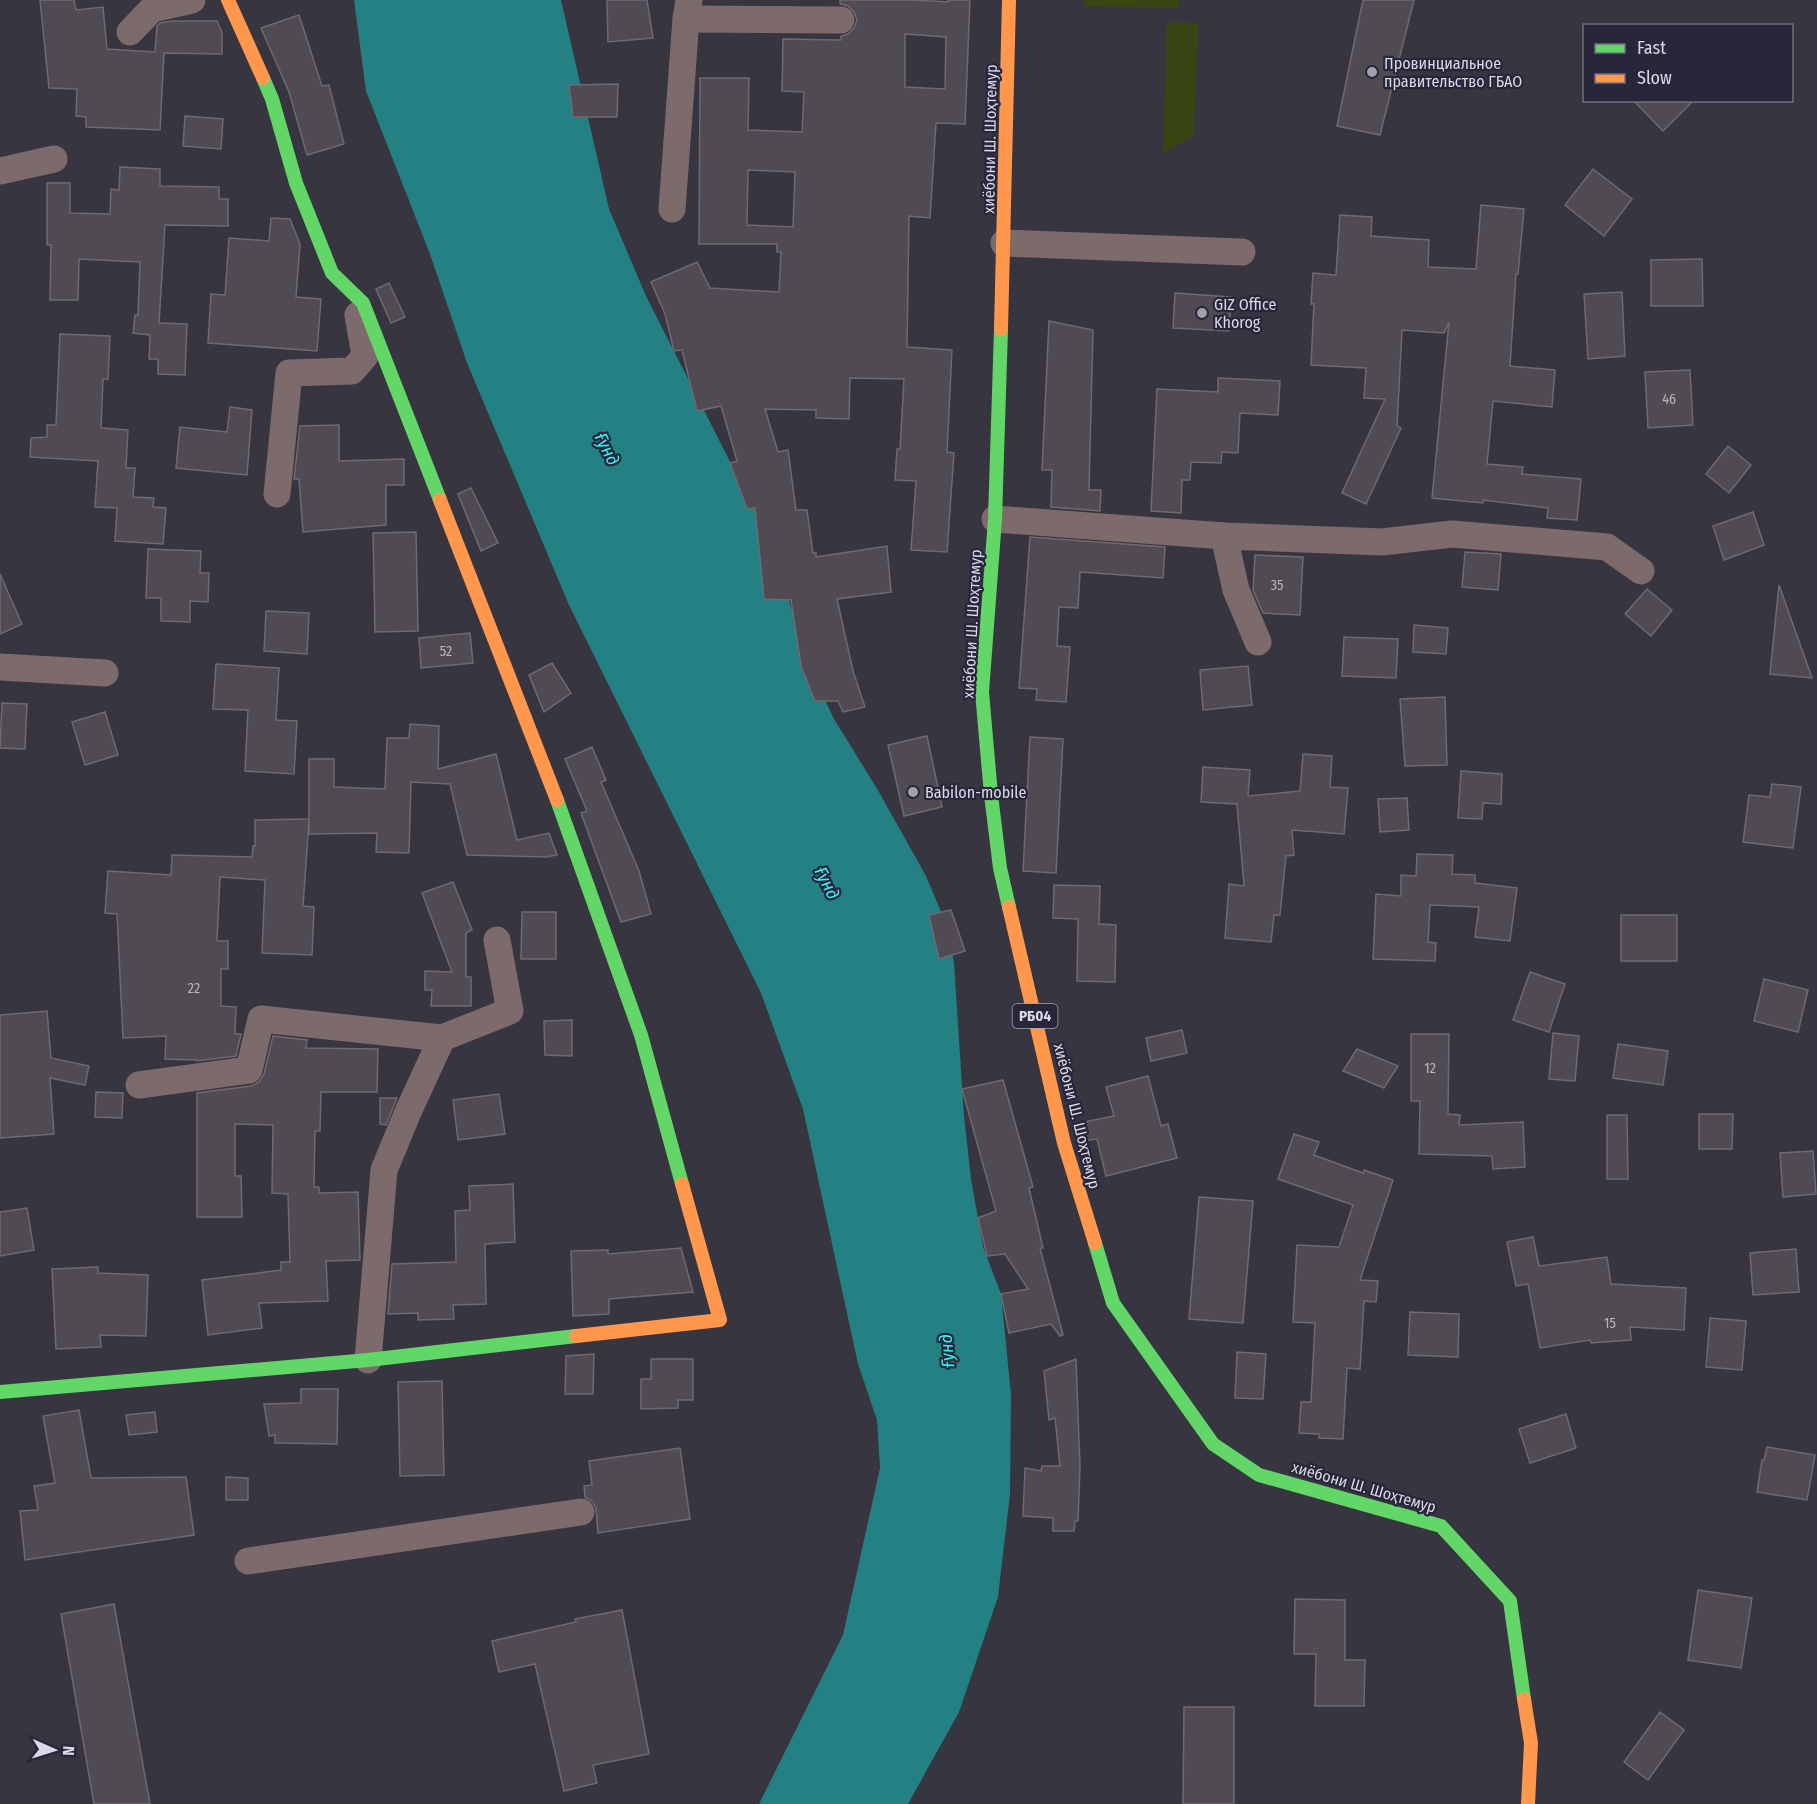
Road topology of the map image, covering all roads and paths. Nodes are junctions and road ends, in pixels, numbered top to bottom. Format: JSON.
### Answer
{"nodes":[{"id":1,"x":192,"y":0,"type":"edge"},
{"id":2,"x":228,"y":0,"type":"edge"},
{"id":3,"x":1009,"y":0,"type":"edge"},
{"id":4,"x":687,"y":10,"type":"edge"},
{"id":5,"x":842,"y":20,"type":"dead end"},
{"id":6,"x":130,"y":32,"type":"dead end"},
{"id":7,"x":54,"y":159,"type":"dead end"},
{"id":8,"x":0,"y":171,"type":"edge"},
{"id":9,"x":672,"y":209,"type":"dead end"},
{"id":10,"x":1005,"y":243,"type":"junction"},
{"id":11,"x":1242,"y":252,"type":"dead end"},
{"id":12,"x":363,"y":303,"type":"junction"},
{"id":13,"x":277,"y":494,"type":"dead end"},
{"id":14,"x":994,"y":519,"type":"junction"},
{"id":15,"x":1224,"y":536,"type":"junction"},
{"id":16,"x":1641,"y":571,"type":"dead end"},
{"id":17,"x":1258,"y":642,"type":"dead end"},
{"id":18,"x":0,"y":667,"type":"edge"},
{"id":19,"x":105,"y":674,"type":"dead end"},
{"id":20,"x":497,"y":940,"type":"dead end"},
{"id":21,"x":442,"y":1038,"type":"junction"},
{"id":22,"x":139,"y":1084,"type":"dead end"},
{"id":23,"x":368,"y":1360,"type":"junction"},
{"id":24,"x":0,"y":1392,"type":"edge"},
{"id":25,"x":581,"y":1512,"type":"dead end"},
{"id":26,"x":248,"y":1561,"type":"dead end"},
{"id":27,"x":1528,"y":1804,"type":"edge"}],
"edges":[{"from":1,"to":6,"type":"street"},
{"from":2,"to":12,"type":"street"},
{"from":3,"to":10,"type":"street","name":"хиёбони Ш. Шоҳтемур","number":"РБ04"},
{"from":4,"to":5,"type":"street"},
{"from":4,"to":9,"type":"street"},
{"from":7,"to":8,"type":"street"},
{"from":10,"to":11,"type":"street"},
{"from":10,"to":14,"type":"street","name":"хиёбони Ш. Шоҳтемур","number":"РБ04"},
{"from":12,"to":13,"type":"street"},
{"from":12,"to":23,"type":"street"},
{"from":14,"to":15,"type":"street"},
{"from":14,"to":27,"type":"street","name":"хиёбони Ш. Шоҳтемур","number":"РБ04"},
{"from":15,"to":16,"type":"street"},
{"from":15,"to":17,"type":"street"},
{"from":18,"to":19,"type":"street"},
{"from":20,"to":21,"type":"street"},
{"from":21,"to":22,"type":"street"},
{"from":21,"to":23,"type":"street"},
{"from":23,"to":24,"type":"street"},
{"from":25,"to":26,"type":"street"}]}
